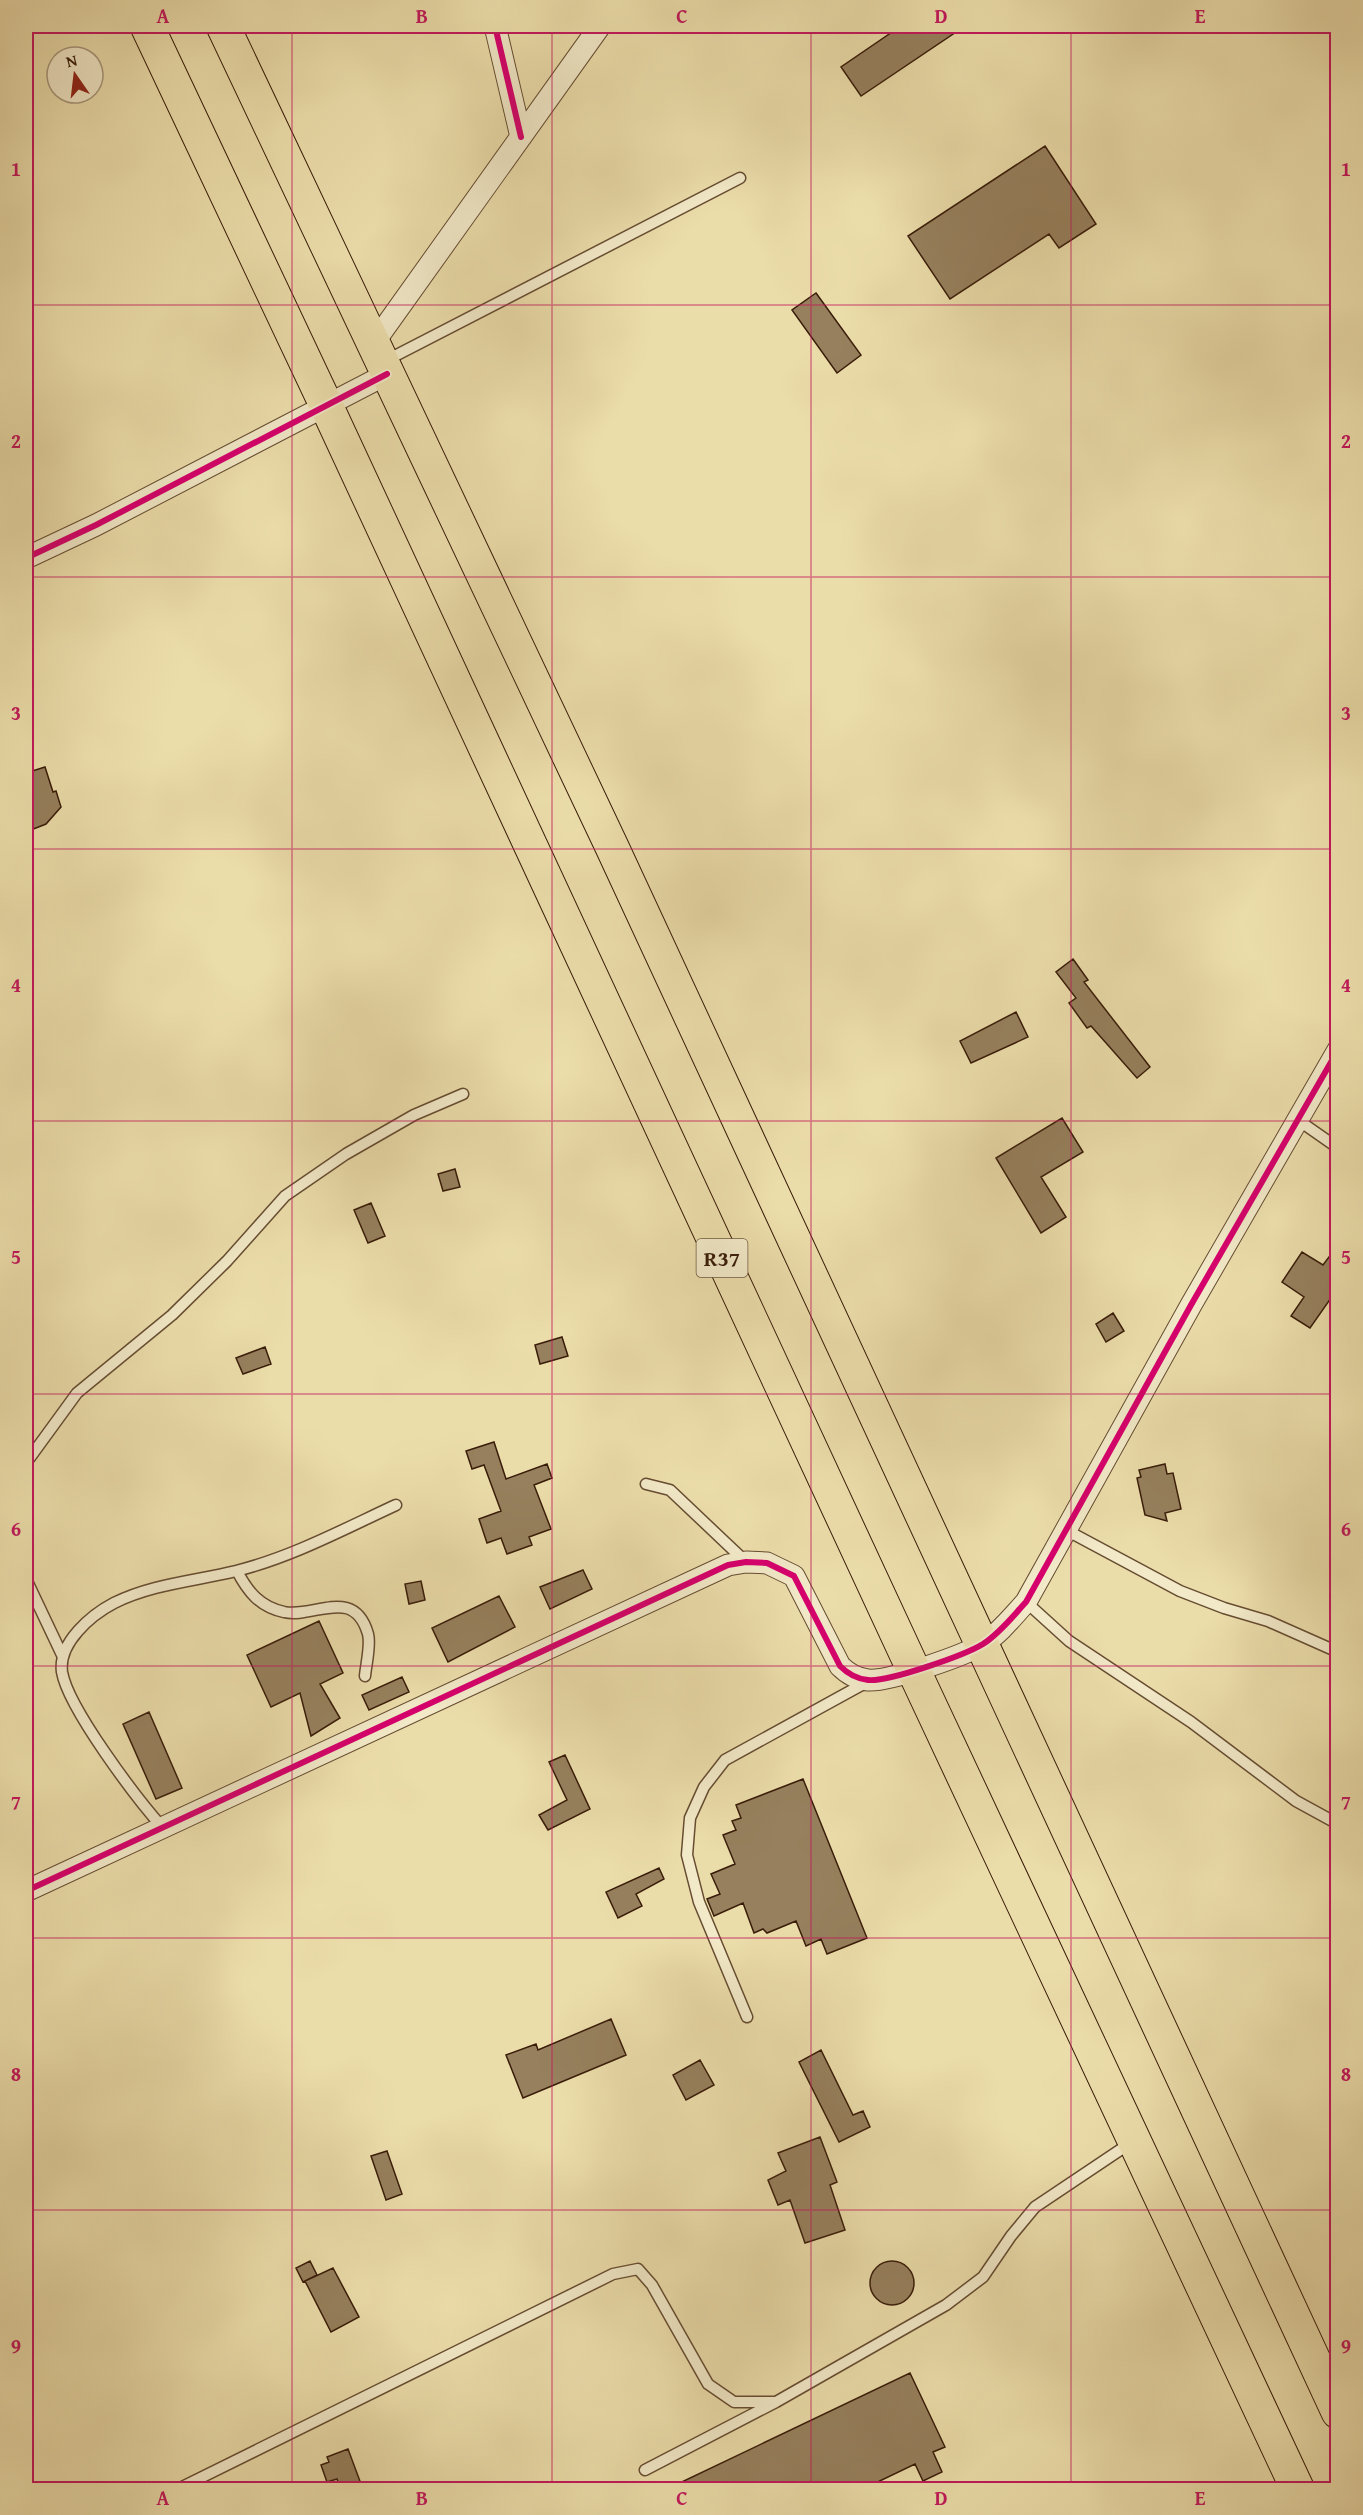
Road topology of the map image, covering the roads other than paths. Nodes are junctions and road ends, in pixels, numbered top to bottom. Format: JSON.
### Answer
{"nodes":[{"id":1,"x":147,"y":26,"type":"edge"},
{"id":2,"x":223,"y":26,"type":"edge"},
{"id":3,"x":495,"y":26,"type":"edge"},
{"id":4,"x":600,"y":26,"type":"edge"},
{"id":5,"x":521,"y":137,"type":"junction"},
{"id":6,"x":740,"y":178,"type":"dead end"},
{"id":7,"x":381,"y":360,"type":"junction"},
{"id":8,"x":326,"y":405,"type":"junction"},
{"id":9,"x":26,"y":558,"type":"edge"},
{"id":10,"x":1338,"y":1050,"type":"edge"},
{"id":11,"x":463,"y":1094,"type":"dead end"},
{"id":12,"x":1298,"y":1120,"type":"junction"},
{"id":13,"x":1338,"y":1148,"type":"edge"},
{"id":14,"x":26,"y":1463,"type":"edge"},
{"id":15,"x":646,"y":1484,"type":"dead end"},
{"id":16,"x":396,"y":1505,"type":"dead end"},
{"id":17,"x":1066,"y":1530,"type":"junction"},
{"id":18,"x":746,"y":1562,"type":"junction"},
{"id":19,"x":237,"y":1571,"type":"junction"},
{"id":20,"x":26,"y":1580,"type":"edge"},
{"id":21,"x":1026,"y":1602,"type":"junction"},
{"id":22,"x":982,"y":1644,"type":"junction"},
{"id":23,"x":1338,"y":1652,"type":"edge"},
{"id":24,"x":63,"y":1657,"type":"junction"},
{"id":25,"x":914,"y":1671,"type":"junction"},
{"id":26,"x":365,"y":1676,"type":"dead end"},
{"id":27,"x":870,"y":1680,"type":"junction"},
{"id":28,"x":1338,"y":1824,"type":"edge"},
{"id":29,"x":164,"y":1828,"type":"junction"},
{"id":30,"x":26,"y":1891,"type":"edge"},
{"id":31,"x":747,"y":2017,"type":"dead end"},
{"id":32,"x":1135,"y":2140,"type":"junction"},
{"id":33,"x":776,"y":2402,"type":"junction"},
{"id":34,"x":1338,"y":2412,"type":"edge"},
{"id":35,"x":645,"y":2470,"type":"dead end"},
{"id":36,"x":176,"y":2490,"type":"edge"},
{"id":37,"x":1298,"y":2490,"type":"edge"}],
"edges":[{"from":1,"to":8,"type":"main road","number":"R37"},
{"from":2,"to":7,"type":"main road"},
{"from":3,"to":5,"type":"street"},
{"from":4,"to":5,"type":"street"},
{"from":5,"to":7,"type":"street"},
{"from":6,"to":7,"type":"lane"},
{"from":7,"to":8,"type":"street"},
{"from":7,"to":22,"type":"main road"},
{"from":8,"to":9,"type":"street"},
{"from":8,"to":25,"type":"main road","number":"R37"},
{"from":10,"to":12,"type":"street"},
{"from":11,"to":14,"type":"lane"},
{"from":12,"to":13,"type":"lane"},
{"from":12,"to":17,"type":"street"},
{"from":15,"to":18,"type":"lane"},
{"from":16,"to":19,"type":"lane"},
{"from":17,"to":21,"type":"street"},
{"from":17,"to":23,"type":"lane"},
{"from":18,"to":27,"type":"street"},
{"from":18,"to":29,"type":"street"},
{"from":19,"to":24,"type":"lane"},
{"from":19,"to":26,"type":"lane"},
{"from":20,"to":24,"type":"lane"},
{"from":21,"to":22,"type":"street"},
{"from":21,"to":28,"type":"lane"},
{"from":22,"to":25,"type":"street"},
{"from":22,"to":34,"type":"main road"},
{"from":24,"to":29,"type":"lane"},
{"from":25,"to":27,"type":"street"},
{"from":25,"to":32,"type":"main road","number":"R37"},
{"from":27,"to":31,"type":"lane"},
{"from":29,"to":30,"type":"street"},
{"from":32,"to":33,"type":"lane"},
{"from":32,"to":37,"type":"main road","number":"R37"},
{"from":33,"to":35,"type":"lane"},
{"from":33,"to":36,"type":"lane"}]}
